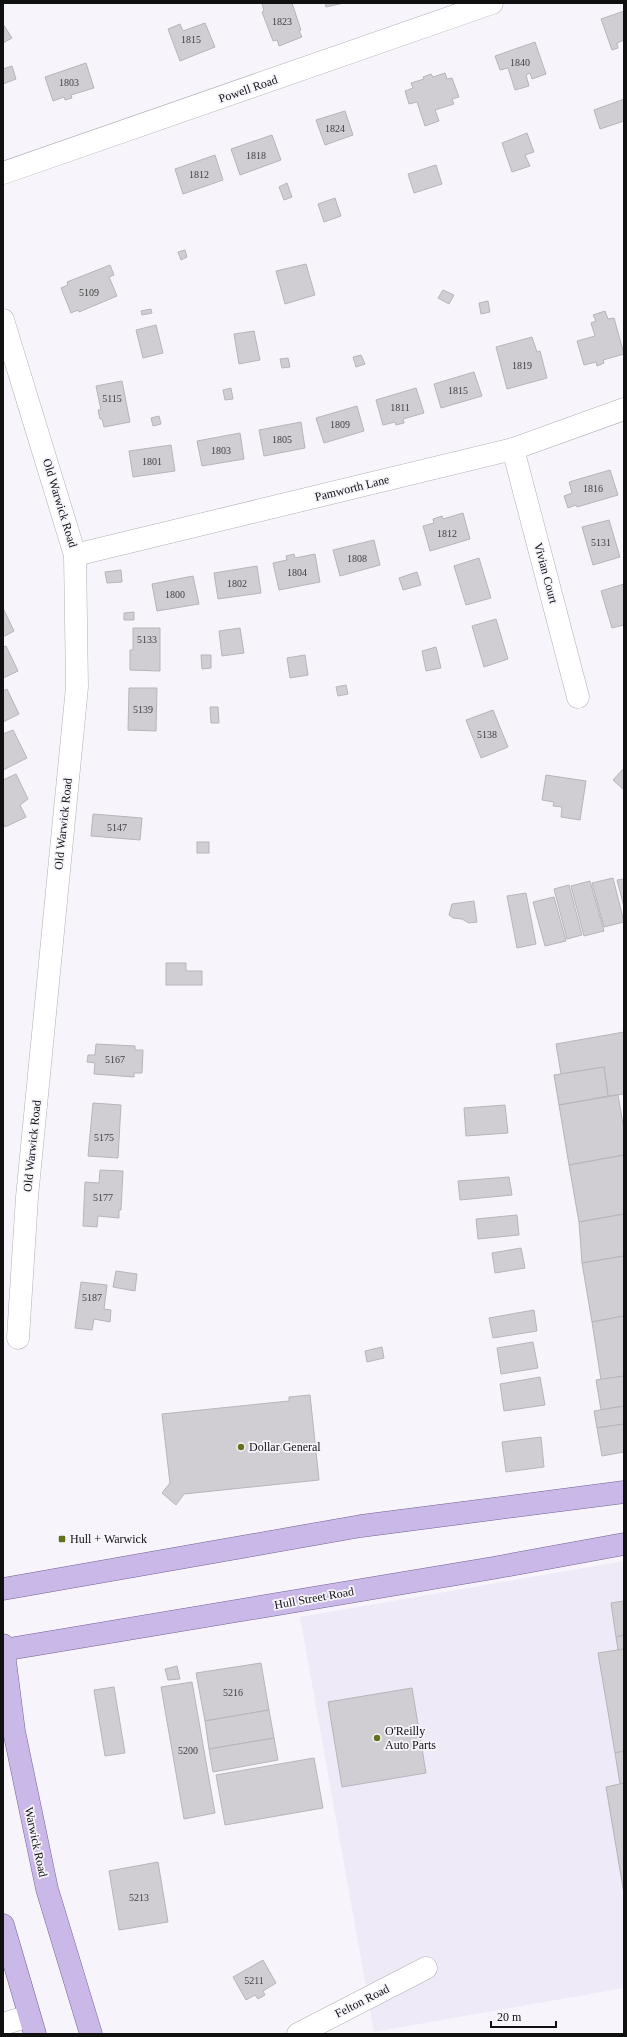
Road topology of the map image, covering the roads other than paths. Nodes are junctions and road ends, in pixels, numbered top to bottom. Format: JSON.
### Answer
{"nodes":[{"id":1,"x":492,"y":3,"type":"edge"},
{"id":2,"x":3,"y":173,"type":"edge"},
{"id":3,"x":3,"y":320,"type":"edge"},
{"id":4,"x":624,"y":409,"type":"edge"},
{"id":5,"x":513,"y":449,"type":"junction"},
{"id":6,"x":75,"y":555,"type":"junction"},
{"id":7,"x":578,"y":697,"type":"dead end"},
{"id":8,"x":18,"y":1338,"type":"dead end"},
{"id":9,"x":624,"y":1492,"type":"edge"},
{"id":10,"x":624,"y":1544,"type":"edge"},
{"id":11,"x":3,"y":1589,"type":"edge"},
{"id":12,"x":3,"y":1648,"type":"edge"},
{"id":13,"x":3,"y":1925,"type":"edge"},
{"id":14,"x":426,"y":1968,"type":"dead end"},
{"id":15,"x":3,"y":2024,"type":"edge"},
{"id":16,"x":32,"y":2025,"type":"edge"},
{"id":17,"x":91,"y":2034,"type":"edge"},
{"id":18,"x":298,"y":2034,"type":"edge"}],
"edges":[{"from":1,"to":2,"type":"street","name":"Powell Road"},
{"from":3,"to":6,"type":"street","name":"Old Warwick Road"},
{"from":4,"to":5,"type":"street","name":"Pamworth Lane"},
{"from":5,"to":6,"type":"street","name":"Pamworth Lane"},
{"from":5,"to":7,"type":"street","name":"Vivian Court"},
{"from":6,"to":8,"type":"street","name":"Old Warwick Road"},
{"from":9,"to":11,"type":"main road"},
{"from":10,"to":12,"type":"main road","name":"Hull Street Road"},
{"from":12,"to":17,"type":"main road","name":"Warwick Road"},
{"from":13,"to":16,"type":"main road"},
{"from":14,"to":18,"type":"street","name":"Felton Road"},
{"from":15,"to":16,"type":"street"}]}
